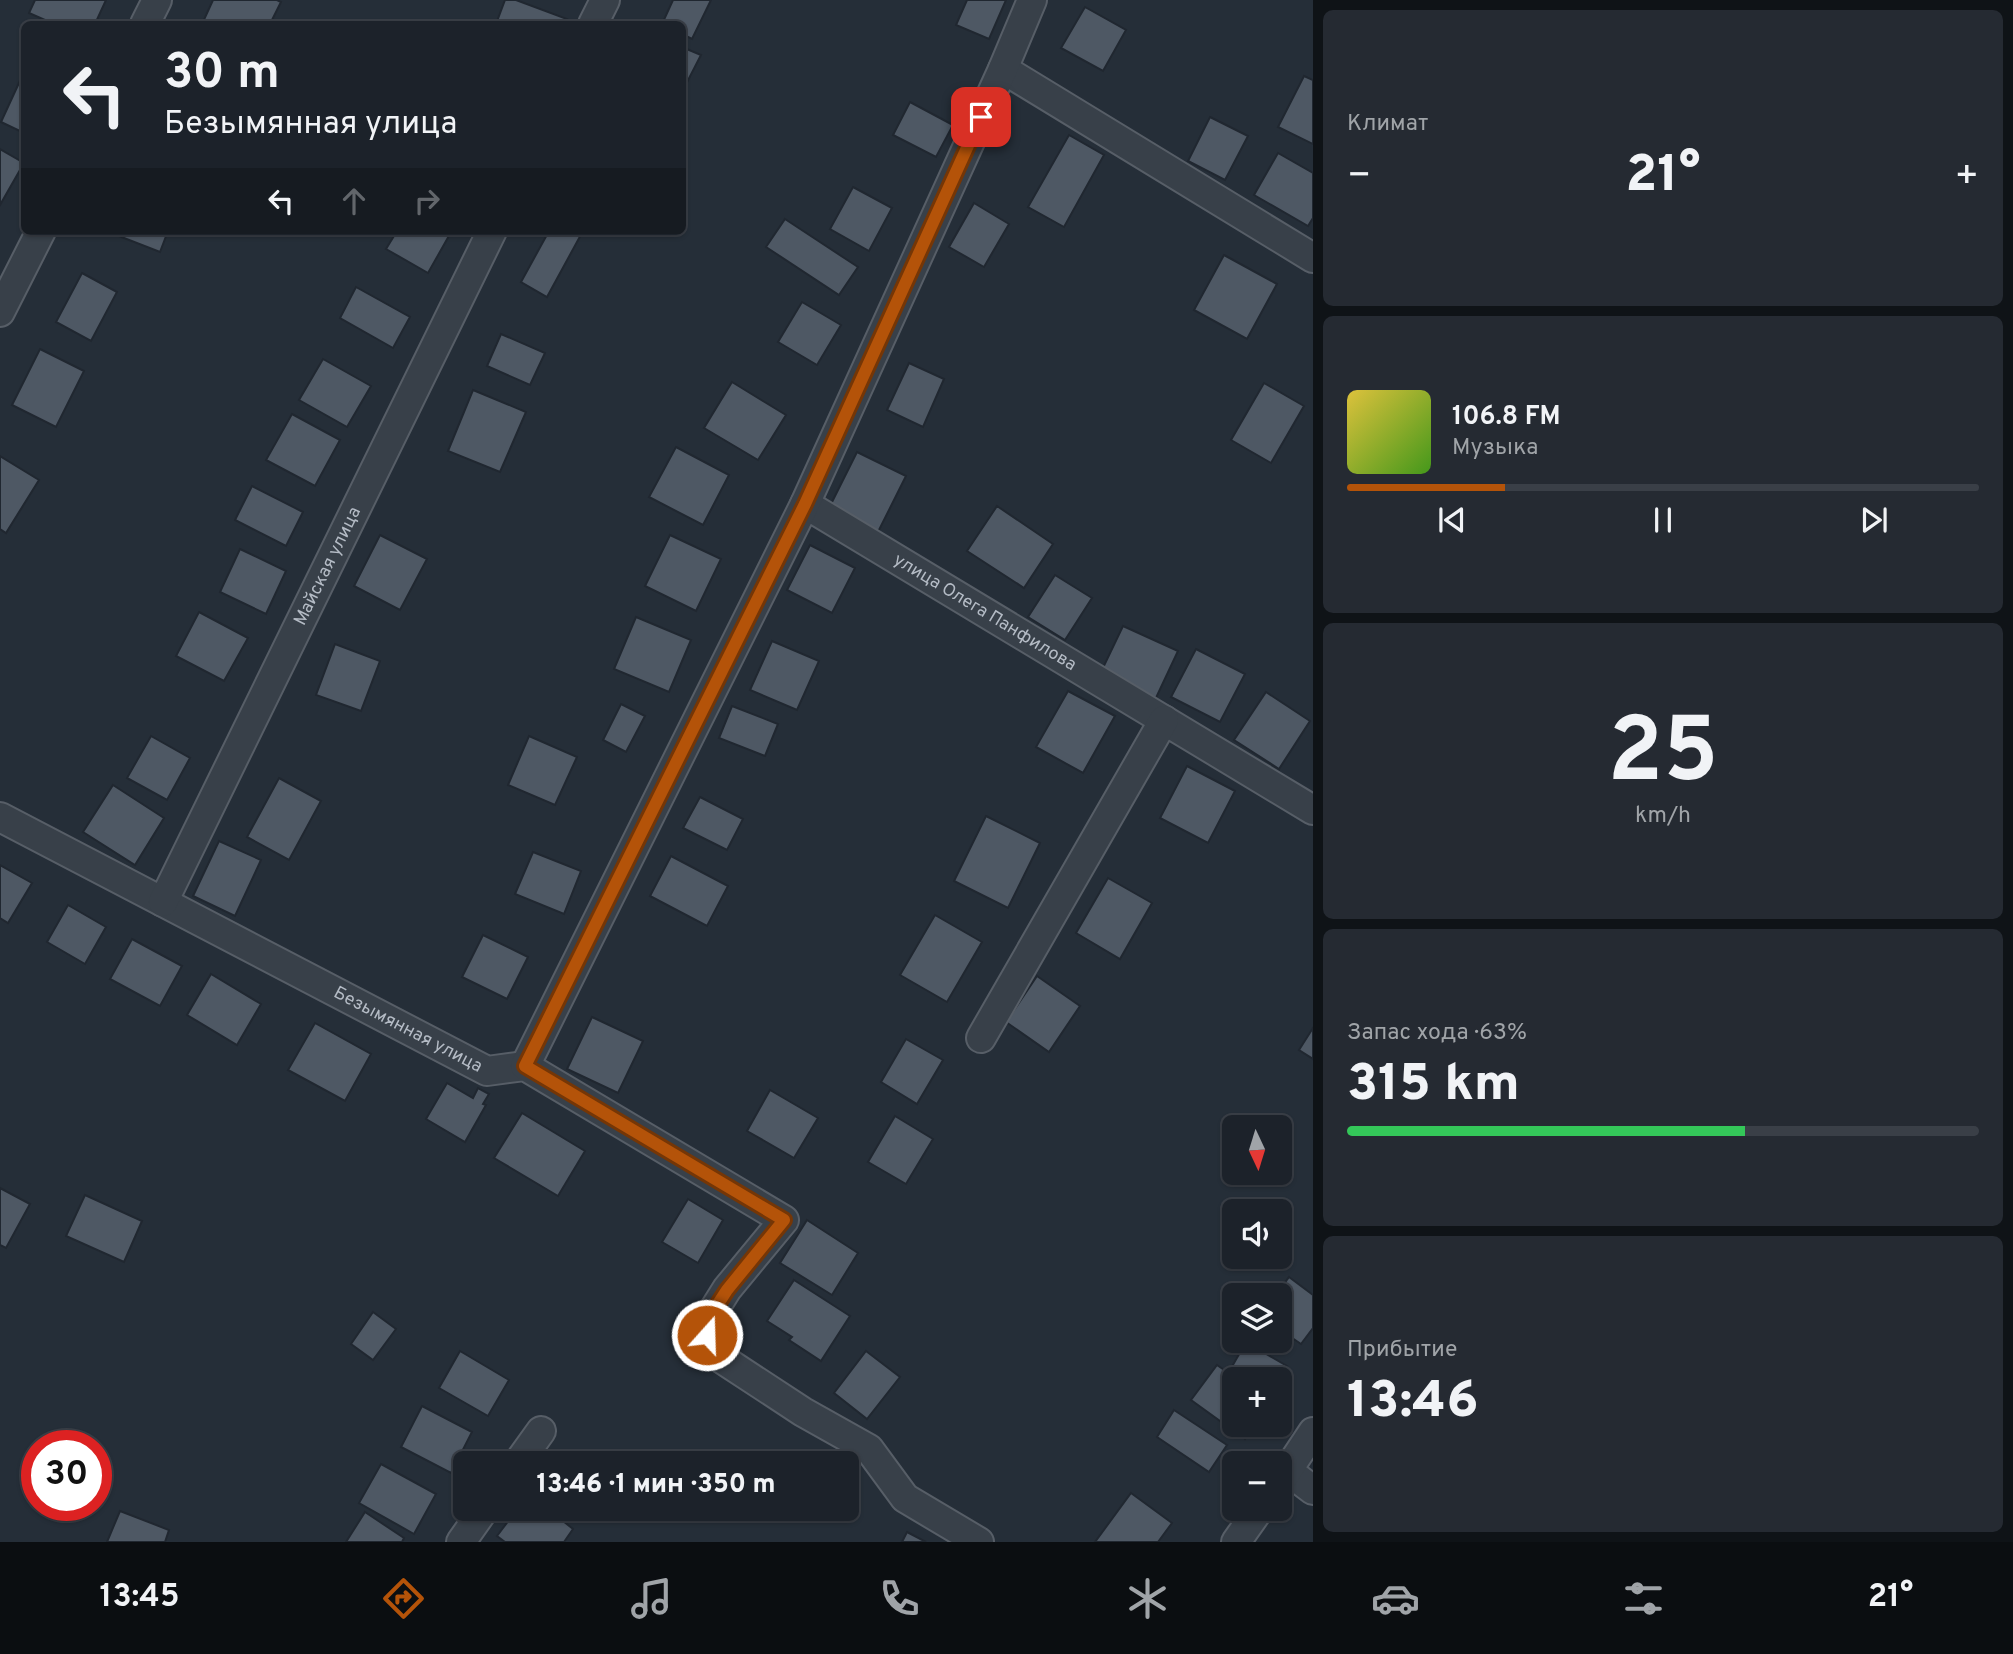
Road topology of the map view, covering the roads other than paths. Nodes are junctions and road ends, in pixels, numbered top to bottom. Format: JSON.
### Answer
{"nodes":[{"id":1,"x":157,"y":0,"type":"edge"},
{"id":2,"x":605,"y":0,"type":"edge"},
{"id":3,"x":1032,"y":0,"type":"edge"},
{"id":4,"x":146,"y":21,"type":"edge"},
{"id":5,"x":594,"y":21,"type":"edge"},
{"id":6,"x":1003,"y":69,"type":"junction"},
{"id":7,"x":39,"y":235,"type":"edge"},
{"id":8,"x":490,"y":235,"type":"edge"},
{"id":9,"x":1313,"y":258,"type":"edge"},
{"id":10,"x":0,"y":312,"type":"edge"},
{"id":11,"x":805,"y":504,"type":"junction"},
{"id":12,"x":1164,"y":720,"type":"junction"},
{"id":13,"x":1313,"y":810,"type":"edge"},
{"id":14,"x":0,"y":817,"type":"edge"},
{"id":15,"x":163,"y":902,"type":"junction"},
{"id":16,"x":981,"y":1038,"type":"dead end"},
{"id":17,"x":525,"y":1066,"type":"junction"},
{"id":18,"x":541,"y":1431,"type":"dead end"},
{"id":19,"x":1313,"y":1432,"type":"edge"},
{"id":20,"x":527,"y":1451,"type":"edge"},
{"id":21,"x":1292,"y":1465,"type":"edge"},
{"id":22,"x":1292,"y":1481,"type":"edge"},
{"id":23,"x":1313,"y":1490,"type":"edge"},
{"id":24,"x":476,"y":1521,"type":"edge"},
{"id":25,"x":1251,"y":1521,"type":"edge"},
{"id":26,"x":461,"y":1542,"type":"edge"},
{"id":27,"x":979,"y":1542,"type":"edge"},
{"id":28,"x":1236,"y":1542,"type":"edge"}],
"edges":[{"from":1,"to":4,"type":"street"},
{"from":2,"to":5,"type":"street"},
{"from":3,"to":6,"type":"street"},
{"from":6,"to":9,"type":"street"},
{"from":6,"to":11,"type":"street"},
{"from":7,"to":10,"type":"street"},
{"from":8,"to":15,"type":"street","name":"Майская улица"},
{"from":11,"to":12,"type":"street","name":"улица Олега Панфилова"},
{"from":11,"to":17,"type":"street"},
{"from":12,"to":13,"type":"street","name":"улица Олега Панфилова"},
{"from":12,"to":16,"type":"street"},
{"from":14,"to":15,"type":"street","name":"Безымянная улица"},
{"from":15,"to":17,"type":"street","name":"Безымянная улица"},
{"from":17,"to":27,"type":"street"},
{"from":18,"to":20,"type":"street"},
{"from":19,"to":21,"type":"street"},
{"from":22,"to":23,"type":"street"},
{"from":24,"to":26,"type":"street"},
{"from":25,"to":28,"type":"street"}]}
